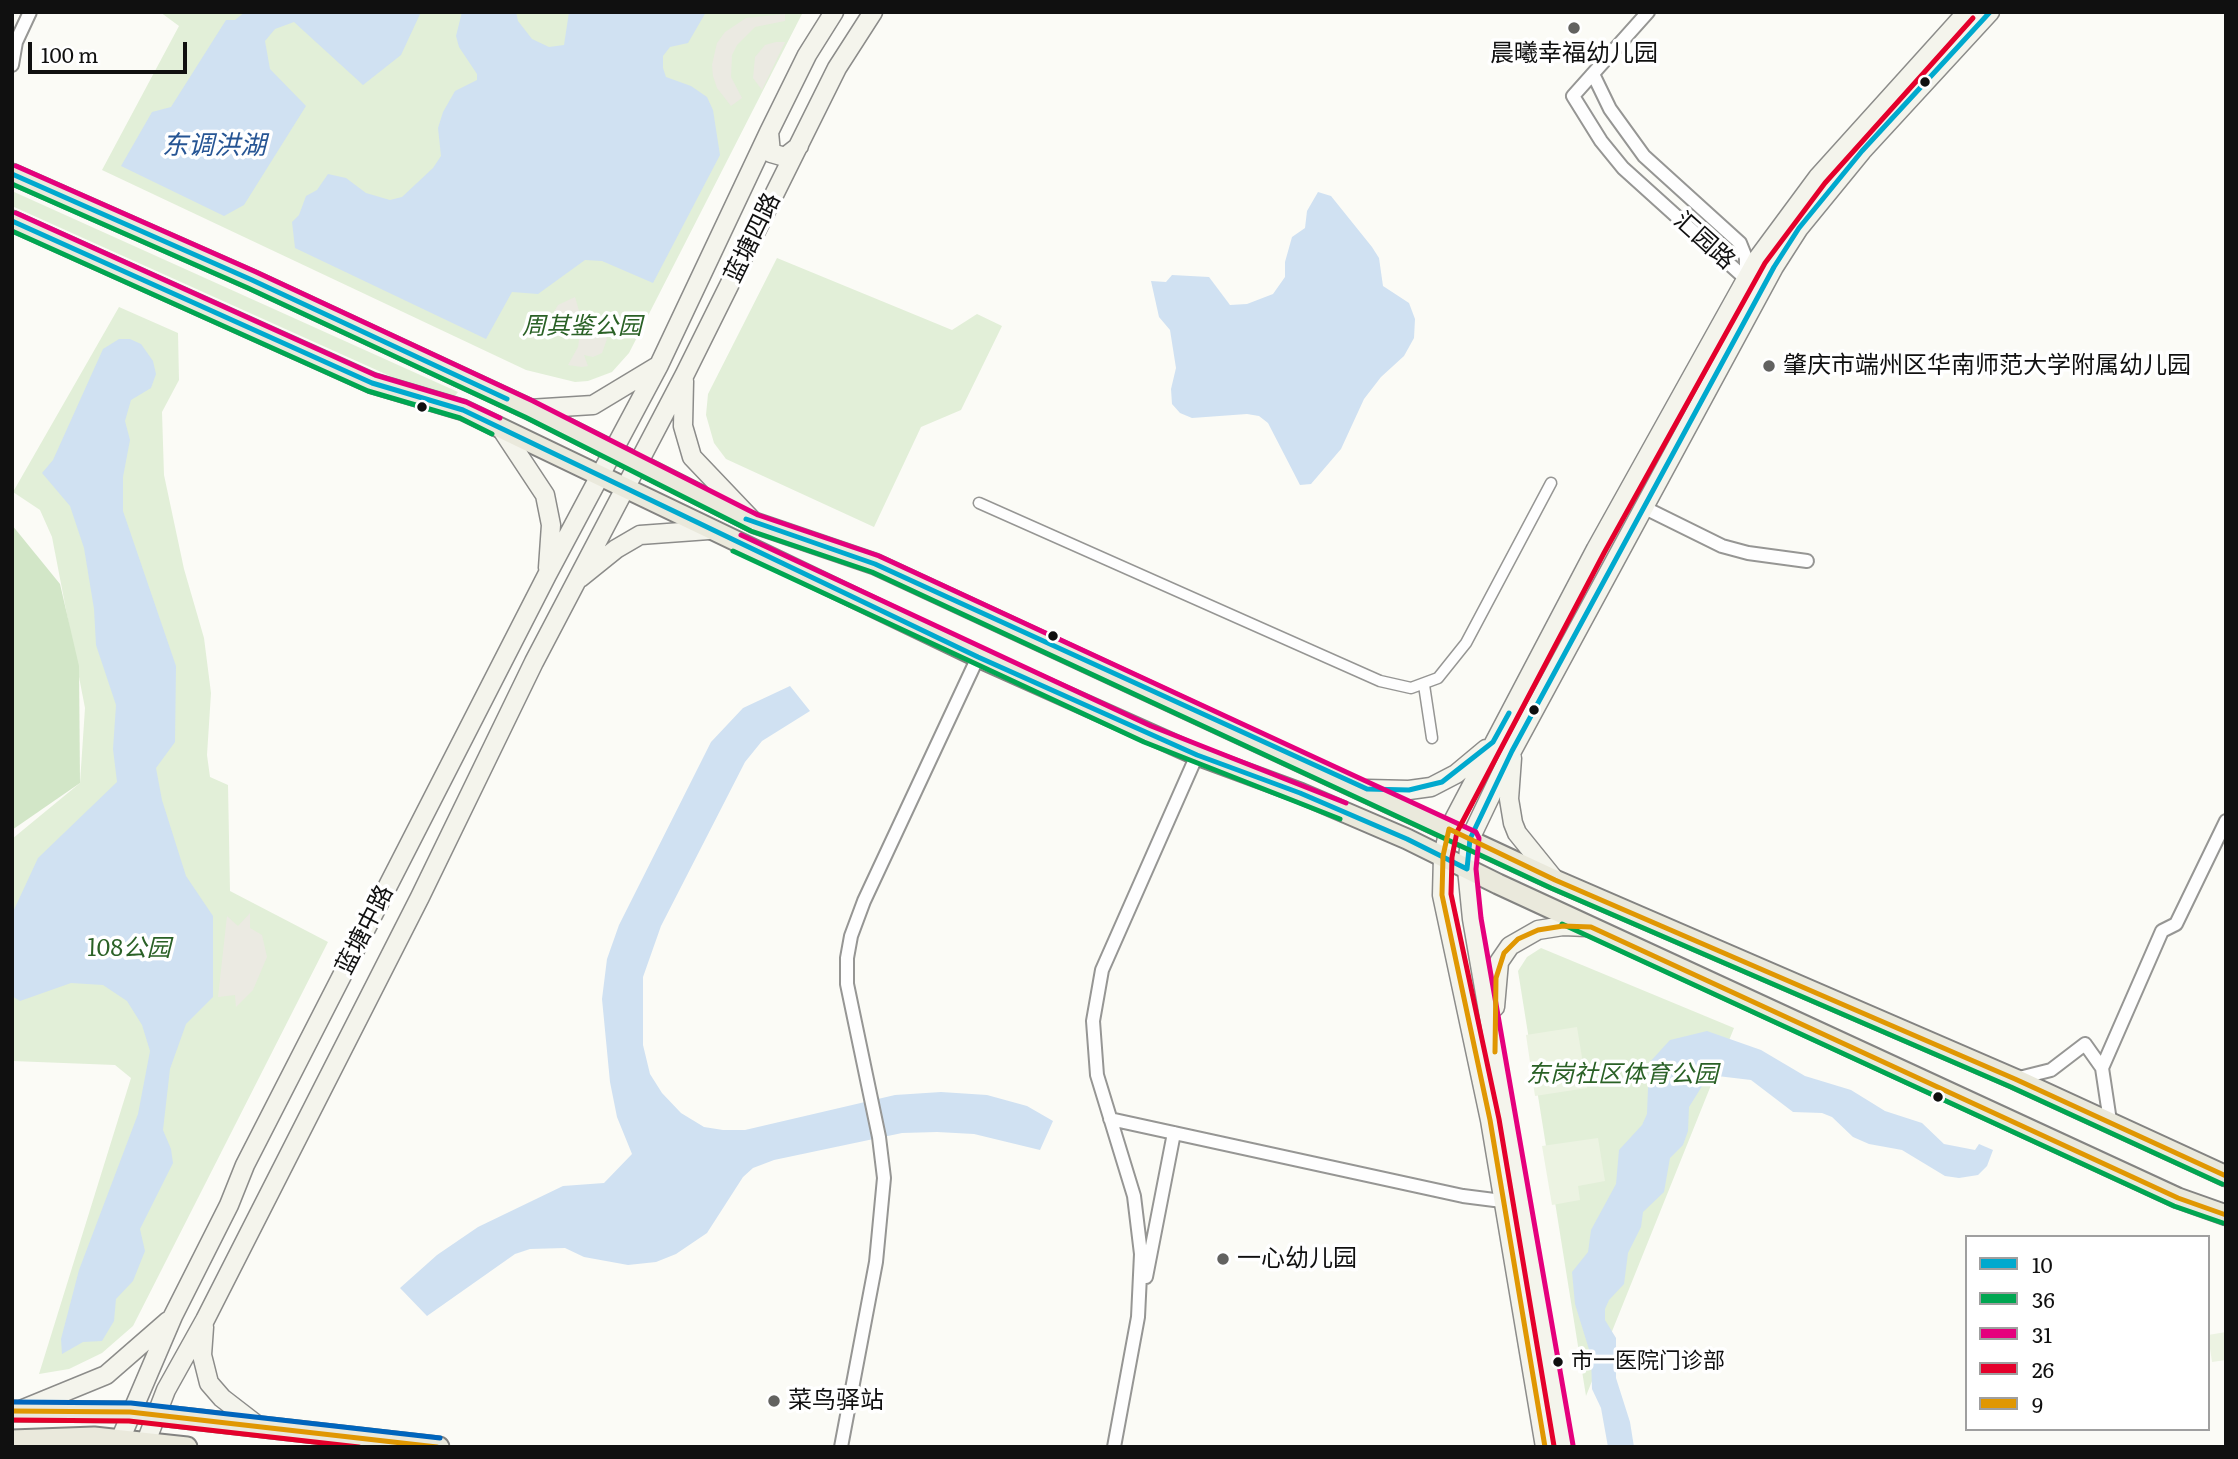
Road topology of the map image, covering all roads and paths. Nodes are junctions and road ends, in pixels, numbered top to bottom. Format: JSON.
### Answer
{"nodes":[{"id":1,"x":30,"y":12,"type":"edge"},
{"id":2,"x":834,"y":12,"type":"edge"},
{"id":3,"x":873,"y":12,"type":"edge"},
{"id":4,"x":1648,"y":12,"type":"edge"},
{"id":5,"x":1967,"y":12,"type":"edge"},
{"id":6,"x":1990,"y":12,"type":"edge"},
{"id":7,"x":12,"y":65,"type":"edge"},
{"id":8,"x":1592,"y":74,"type":"junction"},
{"id":9,"x":769,"y":132,"type":"junction"},
{"id":10,"x":799,"y":146,"type":"junction"},
{"id":11,"x":12,"y":174,"type":"edge"},
{"id":12,"x":12,"y":221,"type":"edge"},
{"id":13,"x":1746,"y":279,"type":"junction"},
{"id":14,"x":659,"y":365,"type":"junction"},
{"id":15,"x":685,"y":374,"type":"junction"},
{"id":16,"x":475,"y":385,"type":"junction"},
{"id":17,"x":530,"y":409,"type":"junction"},
{"id":18,"x":463,"y":410,"type":"junction"},
{"id":19,"x":502,"y":430,"type":"junction"},
{"id":20,"x":613,"y":453,"type":"junction"},
{"id":21,"x":635,"y":465,"type":"junction"},
{"id":22,"x":600,"y":477,"type":"junction"},
{"id":23,"x":1551,"y":483,"type":"dead end"},
{"id":24,"x":623,"y":488,"type":"junction"},
{"id":25,"x":979,"y":503,"type":"dead end"},
{"id":26,"x":1643,"y":507,"type":"junction"},
{"id":27,"x":755,"y":523,"type":"junction"},
{"id":28,"x":709,"y":530,"type":"junction"},
{"id":29,"x":1807,"y":561,"type":"dead end"},
{"id":30,"x":547,"y":575,"type":"junction"},
{"id":31,"x":575,"y":582,"type":"junction"},
{"id":32,"x":978,"y":657,"type":"junction"},
{"id":33,"x":1424,"y":685,"type":"junction"},
{"id":34,"x":470,"y":725,"type":"junction"},
{"id":35,"x":1432,"y":738,"type":"dead end"},
{"id":36,"x":499,"y":739,"type":"junction"},
{"id":37,"x":1493,"y":742,"type":"junction"},
{"id":38,"x":1512,"y":751,"type":"junction"},
{"id":39,"x":1196,"y":755,"type":"junction"},
{"id":40,"x":1314,"y":766,"type":"junction"},
{"id":41,"x":1367,"y":789,"type":"junction"},
{"id":42,"x":1300,"y":793,"type":"junction"},
{"id":43,"x":2226,"y":821,"type":"edge"},
{"id":44,"x":1449,"y":829,"type":"junction"},
{"id":45,"x":1470,"y":839,"type":"junction"},
{"id":46,"x":1443,"y":856,"type":"junction"},
{"id":47,"x":1467,"y":869,"type":"junction"},
{"id":48,"x":1555,"y":880,"type":"junction"},
{"id":49,"x":1591,"y":927,"type":"junction"},
{"id":50,"x":1493,"y":1042,"type":"junction"},
{"id":51,"x":2102,"y":1068,"type":"junction"},
{"id":52,"x":2015,"y":1079,"type":"junction"},
{"id":53,"x":280,"y":1096,"type":"junction"},
{"id":54,"x":311,"y":1110,"type":"junction"},
{"id":55,"x":1110,"y":1119,"type":"junction"},
{"id":56,"x":2110,"y":1121,"type":"junction"},
{"id":57,"x":1174,"y":1133,"type":"junction"},
{"id":58,"x":2226,"y":1176,"type":"edge"},
{"id":59,"x":1513,"y":1202,"type":"junction"},
{"id":60,"x":2226,"y":1215,"type":"edge"},
{"id":61,"x":173,"y":1316,"type":"junction"},
{"id":62,"x":1138,"y":1317,"type":"junction"},
{"id":63,"x":205,"y":1320,"type":"junction"},
{"id":64,"x":16,"y":1411,"type":"edge"},
{"id":65,"x":130,"y":1412,"type":"junction"},
{"id":66,"x":154,"y":1415,"type":"junction"},
{"id":67,"x":257,"y":1425,"type":"junction"},
{"id":68,"x":12,"y":1443,"type":"edge"},
{"id":69,"x":118,"y":1443,"type":"edge"},
{"id":70,"x":145,"y":1444,"type":"edge"},
{"id":71,"x":416,"y":1445,"type":"edge"},
{"id":72,"x":18,"y":1447,"type":"edge"},
{"id":73,"x":187,"y":1447,"type":"edge"},
{"id":74,"x":439,"y":1447,"type":"edge"},
{"id":75,"x":841,"y":1447,"type":"edge"},
{"id":76,"x":1114,"y":1447,"type":"edge"},
{"id":77,"x":1545,"y":1447,"type":"edge"},
{"id":78,"x":1564,"y":1447,"type":"edge"}],
"edges":[{"from":1,"to":7,"type":"street"},
{"from":2,"to":9,"type":"main road","name":"蓝塘四路"},
{"from":3,"to":10,"type":"main road","name":"蓝塘四路"},
{"from":4,"to":8,"type":"street"},
{"from":5,"to":13,"type":"main road"},
{"from":6,"to":26,"type":"main road"},
{"from":8,"to":13,"type":"street","name":"汇园路"},
{"from":8,"to":13,"type":"street","name":"汇园路"},
{"from":9,"to":10,"type":"main road"},
{"from":9,"to":14,"type":"main road","name":"蓝塘四路"},
{"from":10,"to":15,"type":"main road","name":"蓝塘四路"},
{"from":11,"to":16,"type":"main road"},
{"from":12,"to":18,"type":"main road"},
{"from":13,"to":37,"type":"main road"},
{"from":14,"to":17,"type":"main road"},
{"from":14,"to":20,"type":"main road","name":"蓝塘四路"},
{"from":15,"to":21,"type":"main road","name":"蓝塘四路"},
{"from":15,"to":27,"type":"main road"},
{"from":16,"to":17,"type":"main road"},
{"from":16,"to":18,"type":"main road"},
{"from":17,"to":20,"type":"main road"},
{"from":18,"to":19,"type":"main road"},
{"from":19,"to":22,"type":"main road"},
{"from":19,"to":30,"type":"main road"},
{"from":20,"to":21,"type":"main road"},
{"from":20,"to":22,"type":"main road","name":"蓝塘中路"},
{"from":21,"to":24,"type":"main road","name":"蓝塘中路"},
{"from":21,"to":27,"type":"main road"},
{"from":22,"to":24,"type":"main road"},
{"from":22,"to":30,"type":"main road","name":"蓝塘中路"},
{"from":23,"to":33,"type":"street"},
{"from":24,"to":28,"type":"main road"},
{"from":24,"to":31,"type":"main road","name":"蓝塘中路"},
{"from":25,"to":33,"type":"street"},
{"from":26,"to":29,"type":"street"},
{"from":26,"to":38,"type":"main road"},
{"from":27,"to":40,"type":"main road"},
{"from":28,"to":31,"type":"main road"},
{"from":28,"to":32,"type":"main road"},
{"from":30,"to":34,"type":"main road","name":"蓝塘中路"},
{"from":31,"to":36,"type":"main road","name":"蓝塘中路"},
{"from":32,"to":39,"type":"main road"},
{"from":32,"to":75,"type":"street"},
{"from":33,"to":35,"type":"street"},
{"from":34,"to":36,"type":"main road"},
{"from":34,"to":53,"type":"main road","name":"蓝塘中路"},
{"from":36,"to":54,"type":"main road","name":"蓝塘中路"},
{"from":37,"to":41,"type":"main road"},
{"from":37,"to":44,"type":"main road"},
{"from":38,"to":45,"type":"main road"},
{"from":38,"to":48,"type":"main road"},
{"from":39,"to":42,"type":"main road"},
{"from":39,"to":55,"type":"street"},
{"from":40,"to":41,"type":"main road"},
{"from":40,"to":42,"type":"main road"},
{"from":41,"to":44,"type":"main road"},
{"from":42,"to":46,"type":"main road"},
{"from":43,"to":51,"type":"street"},
{"from":44,"to":45,"type":"main road"},
{"from":44,"to":46,"type":"main road"},
{"from":45,"to":47,"type":"main road"},
{"from":45,"to":48,"type":"main road"},
{"from":46,"to":47,"type":"main road"},
{"from":46,"to":59,"type":"main road"},
{"from":47,"to":49,"type":"main road"},
{"from":47,"to":50,"type":"main road"},
{"from":48,"to":52,"type":"main road"},
{"from":49,"to":50,"type":"main road"},
{"from":49,"to":60,"type":"main road"},
{"from":50,"to":59,"type":"main road"},
{"from":51,"to":52,"type":"street"},
{"from":51,"to":56,"type":"street"},
{"from":52,"to":56,"type":"main road"},
{"from":53,"to":54,"type":"main road"},
{"from":53,"to":61,"type":"main road","name":"蓝塘中路"},
{"from":54,"to":63,"type":"main road","name":"蓝塘中路"},
{"from":55,"to":57,"type":"street"},
{"from":55,"to":62,"type":"street"},
{"from":56,"to":58,"type":"main road"},
{"from":57,"to":59,"type":"street"},
{"from":57,"to":62,"type":"street"},
{"from":59,"to":77,"type":"main road"},
{"from":59,"to":78,"type":"main road"},
{"from":61,"to":64,"type":"main road"},
{"from":61,"to":65,"type":"main road","name":"蓝塘中路"},
{"from":62,"to":76,"type":"street"},
{"from":63,"to":66,"type":"main road","name":"蓝塘中路"},
{"from":63,"to":67,"type":"main road"},
{"from":64,"to":65,"type":"main road"},
{"from":65,"to":66,"type":"main road"},
{"from":65,"to":69,"type":"main road","name":"蓝塘中路"},
{"from":66,"to":67,"type":"main road"},
{"from":66,"to":70,"type":"main road","name":"蓝塘中路"},
{"from":67,"to":71,"type":"main road"},
{"from":68,"to":69,"type":"main road"},
{"from":68,"to":72,"type":"main road"},
{"from":69,"to":70,"type":"main road"},
{"from":70,"to":73,"type":"main road"},
{"from":71,"to":74,"type":"main road"}]}
